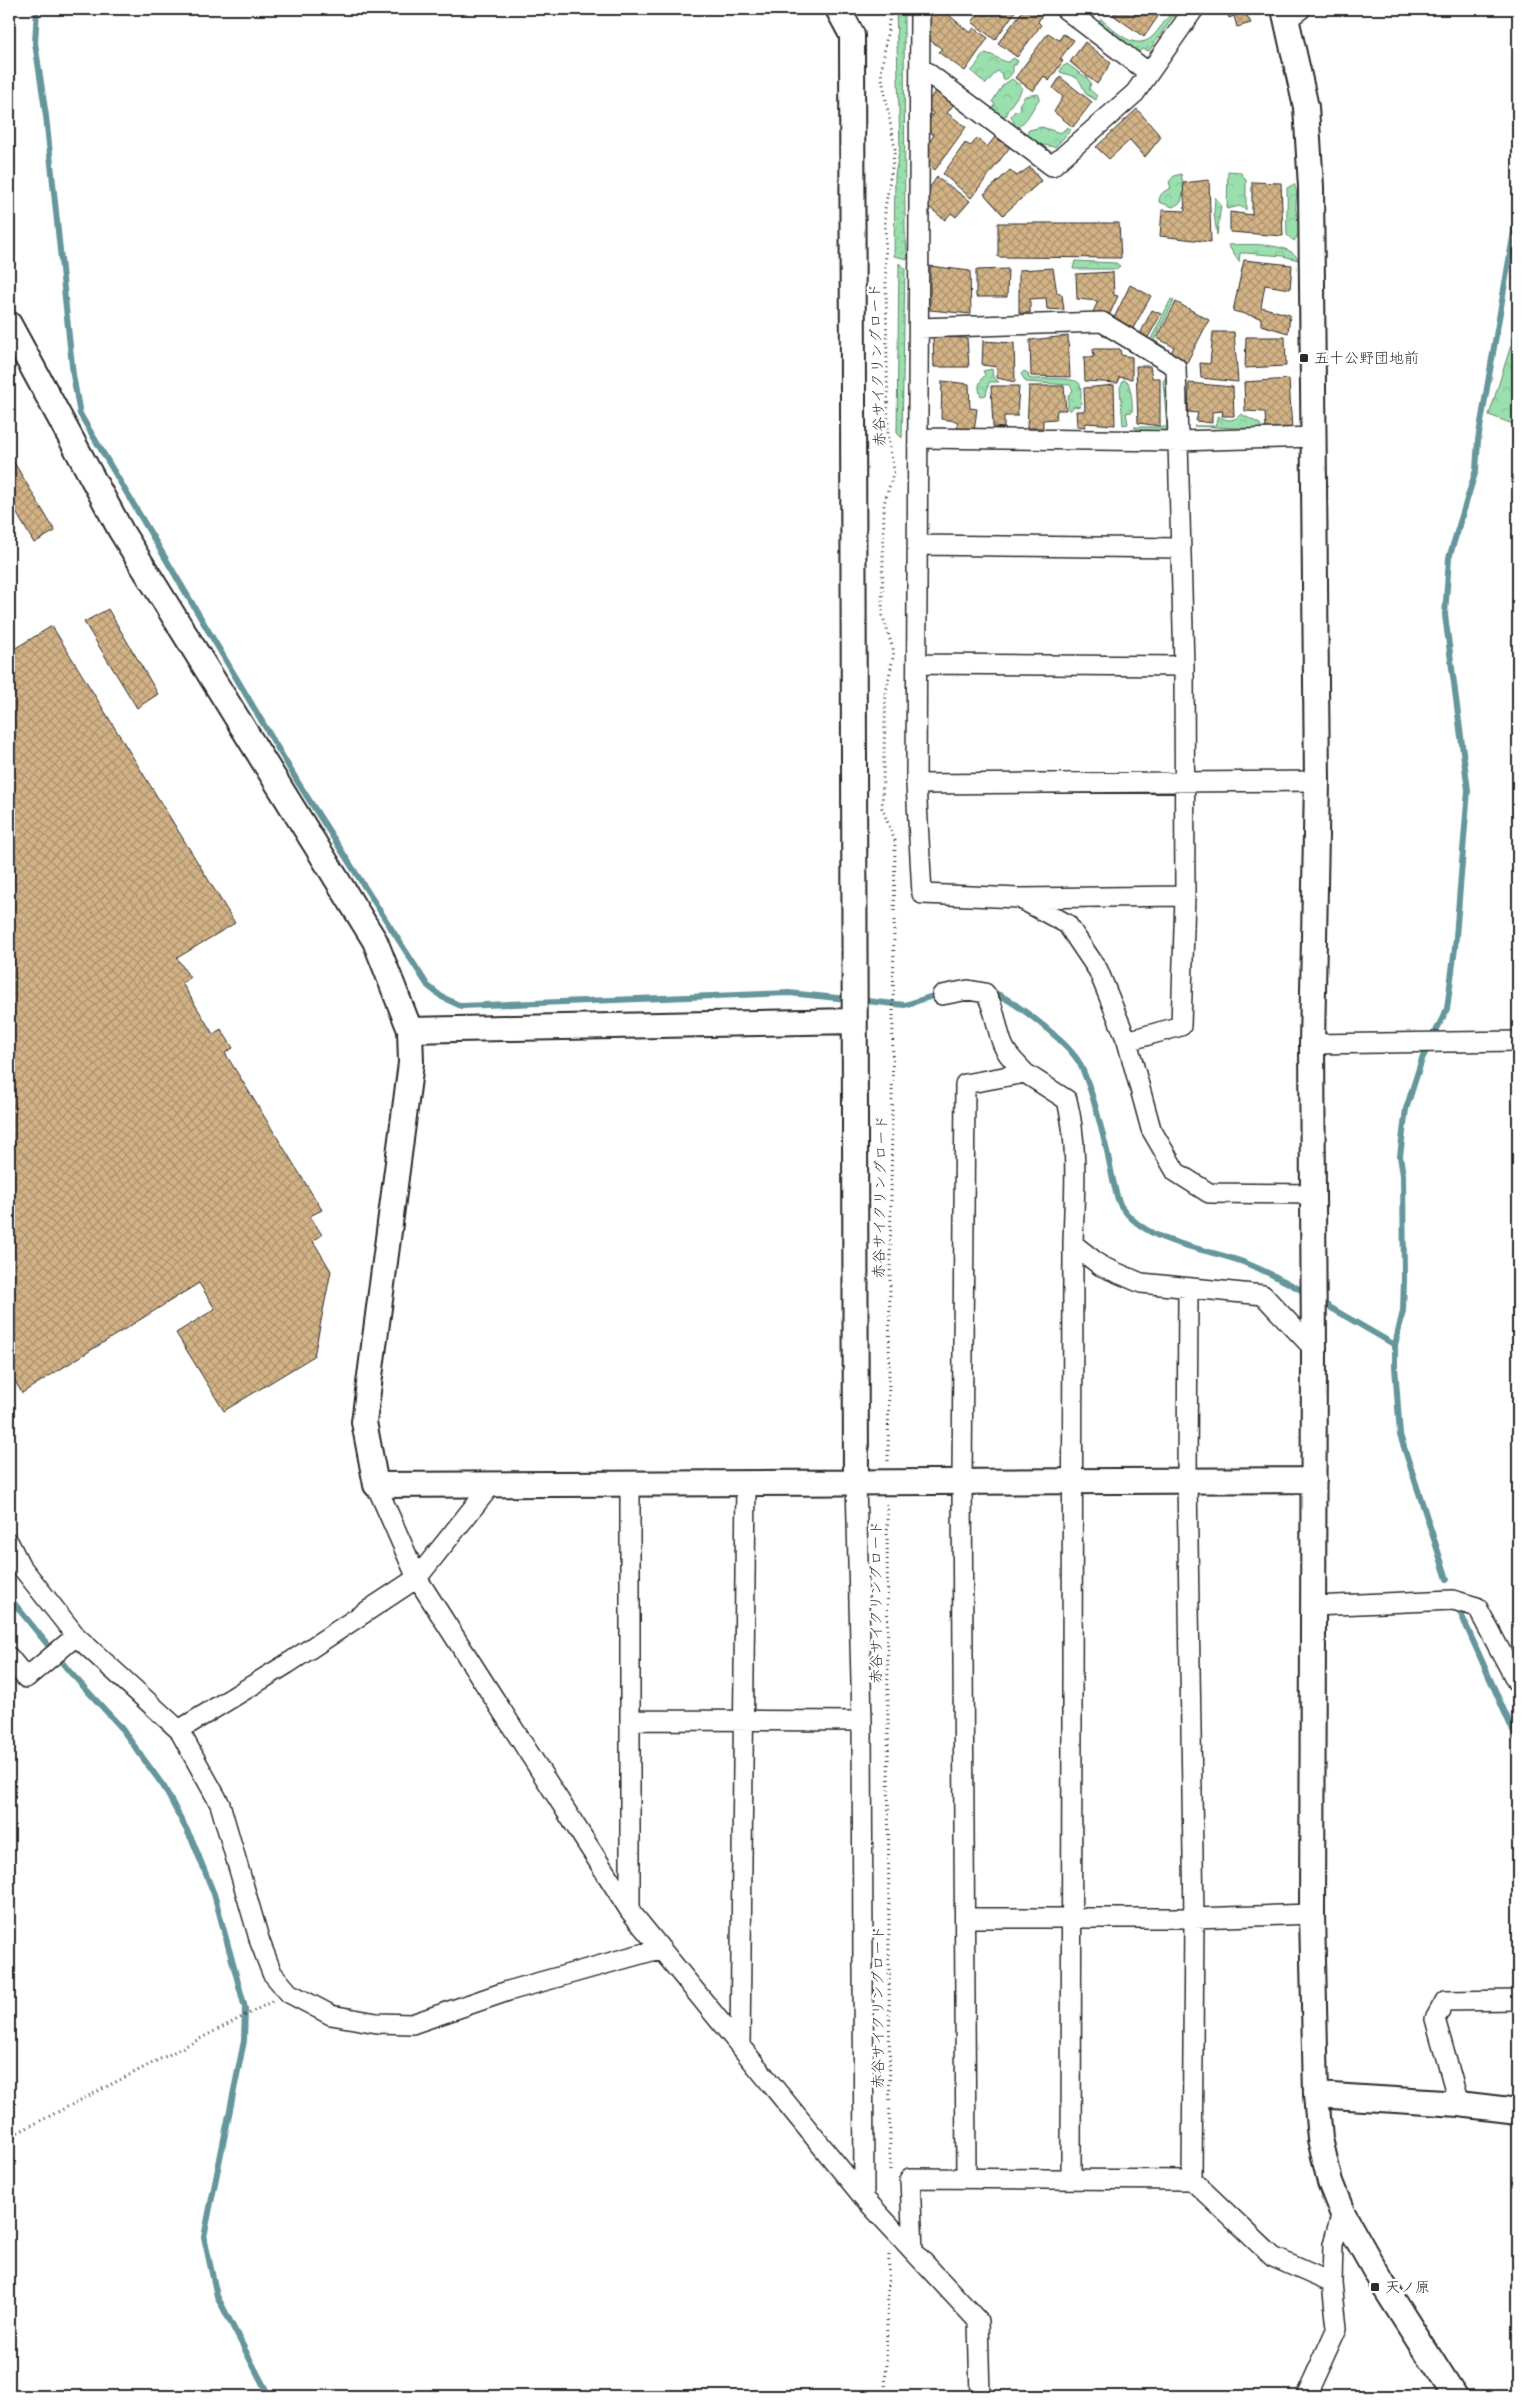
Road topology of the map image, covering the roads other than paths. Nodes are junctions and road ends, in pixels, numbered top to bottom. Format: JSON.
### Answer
{"nodes":[{"id":1,"x":838,"y":9,"type":"edge"},
{"id":2,"x":920,"y":9,"type":"edge"},
{"id":3,"x":1065,"y":9,"type":"edge"},
{"id":4,"x":1194,"y":9,"type":"edge"},
{"id":5,"x":1291,"y":12,"type":"edge"},
{"id":6,"x":920,"y":67,"type":"junction"},
{"id":7,"x":1149,"y":73,"type":"junction"},
{"id":8,"x":9,"y":324,"type":"edge"},
{"id":9,"x":919,"y":328,"type":"junction"},
{"id":10,"x":1314,"y":437,"type":"junction"},
{"id":11,"x":918,"y":438,"type":"junction"},
{"id":12,"x":1179,"y":441,"type":"junction"},
{"id":13,"x":918,"y":545,"type":"junction"},
{"id":14,"x":1180,"y":548,"type":"junction"},
{"id":15,"x":917,"y":664,"type":"junction"},
{"id":16,"x":1184,"y":666,"type":"junction"},
{"id":17,"x":1182,"y":781,"type":"junction"},
{"id":18,"x":1318,"y":781,"type":"junction"},
{"id":19,"x":916,"y":784,"type":"junction"},
{"id":20,"x":1185,"y":896,"type":"junction"},
{"id":21,"x":1020,"y":898,"type":"junction"},
{"id":22,"x":942,"y":995,"type":"dead end"},
{"id":23,"x":854,"y":1021,"type":"junction"},
{"id":24,"x":410,"y":1030,"type":"junction"},
{"id":25,"x":1127,"y":1041,"type":"junction"},
{"id":26,"x":1518,"y":1041,"type":"edge"},
{"id":27,"x":1312,"y":1044,"type":"junction"},
{"id":28,"x":1025,"y":1073,"type":"junction"},
{"id":29,"x":1314,"y":1194,"type":"junction"},
{"id":30,"x":1073,"y":1244,"type":"junction"},
{"id":31,"x":1188,"y":1288,"type":"junction"},
{"id":32,"x":1314,"y":1349,"type":"junction"},
{"id":33,"x":1187,"y":1480,"type":"junction"},
{"id":34,"x":1314,"y":1480,"type":"junction"},
{"id":35,"x":1071,"y":1481,"type":"junction"},
{"id":36,"x":856,"y":1482,"type":"junction"},
{"id":37,"x":962,"y":1482,"type":"junction"},
{"id":38,"x":746,"y":1483,"type":"junction"},
{"id":39,"x":492,"y":1484,"type":"junction"},
{"id":40,"x":630,"y":1484,"type":"junction"},
{"id":41,"x":376,"y":1485,"type":"junction"},
{"id":42,"x":9,"y":1543,"type":"edge"},
{"id":43,"x":417,"y":1578,"type":"junction"},
{"id":44,"x":1313,"y":1606,"type":"junction"},
{"id":45,"x":76,"y":1636,"type":"junction"},
{"id":46,"x":9,"y":1657,"type":"edge"},
{"id":47,"x":1518,"y":1684,"type":"edge"},
{"id":48,"x":630,"y":1720,"type":"junction"},
{"id":49,"x":743,"y":1721,"type":"junction"},
{"id":50,"x":862,"y":1721,"type":"junction"},
{"id":51,"x":179,"y":1730,"type":"junction"},
{"id":52,"x":630,"y":1911,"type":"junction"},
{"id":53,"x":1312,"y":1914,"type":"junction"},
{"id":54,"x":966,"y":1918,"type":"junction"},
{"id":55,"x":1072,"y":1918,"type":"junction"},
{"id":56,"x":1194,"y":1918,"type":"junction"},
{"id":57,"x":659,"y":1949,"type":"junction"},
{"id":58,"x":1518,"y":2000,"type":"edge"},
{"id":59,"x":740,"y":2047,"type":"junction"},
{"id":60,"x":1316,"y":2094,"type":"junction"},
{"id":61,"x":1460,"y":2104,"type":"junction"},
{"id":62,"x":1518,"y":2111,"type":"edge"},
{"id":63,"x":966,"y":2177,"type":"junction"},
{"id":64,"x":1071,"y":2178,"type":"junction"},
{"id":65,"x":1192,"y":2180,"type":"junction"},
{"id":66,"x":864,"y":2198,"type":"junction"},
{"id":67,"x":1342,"y":2212,"type":"junction"},
{"id":68,"x":913,"y":2251,"type":"junction"},
{"id":69,"x":1332,"y":2283,"type":"junction"},
{"id":70,"x":980,"y":2396,"type":"edge"},
{"id":71,"x":1306,"y":2396,"type":"edge"},
{"id":72,"x":1454,"y":2396,"type":"edge"}],
"edges":[{"from":1,"to":23,"type":"street"},
{"from":2,"to":6,"type":"street"},
{"from":3,"to":7,"type":"street"},
{"from":4,"to":7,"type":"street"},
{"from":5,"to":10,"type":"street"},
{"from":6,"to":7,"type":"street"},
{"from":6,"to":9,"type":"street"},
{"from":8,"to":24,"type":"street"},
{"from":9,"to":11,"type":"street"},
{"from":9,"to":12,"type":"street"},
{"from":10,"to":12,"type":"street"},
{"from":10,"to":18,"type":"street"},
{"from":11,"to":12,"type":"street"},
{"from":11,"to":13,"type":"street"},
{"from":12,"to":14,"type":"street"},
{"from":13,"to":14,"type":"street"},
{"from":13,"to":15,"type":"street"},
{"from":14,"to":16,"type":"street"},
{"from":15,"to":16,"type":"street"},
{"from":15,"to":19,"type":"street"},
{"from":16,"to":17,"type":"street"},
{"from":17,"to":18,"type":"street"},
{"from":17,"to":19,"type":"street"},
{"from":17,"to":20,"type":"street"},
{"from":18,"to":27,"type":"street"},
{"from":19,"to":21,"type":"street"},
{"from":20,"to":21,"type":"street"},
{"from":20,"to":25,"type":"street"},
{"from":21,"to":25,"type":"street"},
{"from":22,"to":28,"type":"street"},
{"from":23,"to":24,"type":"street"},
{"from":23,"to":36,"type":"street"},
{"from":24,"to":41,"type":"street"},
{"from":25,"to":29,"type":"street"},
{"from":26,"to":27,"type":"street"},
{"from":27,"to":29,"type":"street"},
{"from":28,"to":30,"type":"street"},
{"from":28,"to":37,"type":"street"},
{"from":29,"to":32,"type":"street"},
{"from":30,"to":31,"type":"street"},
{"from":30,"to":35,"type":"street"},
{"from":31,"to":32,"type":"street"},
{"from":31,"to":33,"type":"street"},
{"from":32,"to":34,"type":"street"},
{"from":33,"to":34,"type":"street"},
{"from":33,"to":35,"type":"street"},
{"from":33,"to":56,"type":"street"},
{"from":34,"to":44,"type":"street"},
{"from":35,"to":37,"type":"street"},
{"from":35,"to":55,"type":"street"},
{"from":36,"to":37,"type":"street"},
{"from":36,"to":38,"type":"street"},
{"from":36,"to":50,"type":"street"},
{"from":37,"to":54,"type":"street"},
{"from":38,"to":40,"type":"street"},
{"from":38,"to":49,"type":"street"},
{"from":39,"to":40,"type":"street"},
{"from":39,"to":41,"type":"street"},
{"from":39,"to":43,"type":"street"},
{"from":40,"to":48,"type":"street"},
{"from":41,"to":43,"type":"street"},
{"from":42,"to":45,"type":"street"},
{"from":43,"to":51,"type":"street"},
{"from":43,"to":52,"type":"street"},
{"from":44,"to":47,"type":"street"},
{"from":44,"to":53,"type":"street"},
{"from":45,"to":46,"type":"street"},
{"from":45,"to":51,"type":"street"},
{"from":48,"to":49,"type":"street"},
{"from":48,"to":52,"type":"street"},
{"from":49,"to":50,"type":"street"},
{"from":49,"to":59,"type":"street"},
{"from":50,"to":66,"type":"street"},
{"from":51,"to":57,"type":"street"},
{"from":52,"to":57,"type":"street"},
{"from":53,"to":56,"type":"street"},
{"from":53,"to":60,"type":"street"},
{"from":54,"to":55,"type":"street"},
{"from":54,"to":63,"type":"street"},
{"from":55,"to":56,"type":"street"},
{"from":55,"to":64,"type":"street"},
{"from":56,"to":65,"type":"street"},
{"from":57,"to":59,"type":"street"},
{"from":58,"to":61,"type":"street"},
{"from":59,"to":66,"type":"street"},
{"from":60,"to":61,"type":"street"},
{"from":60,"to":67,"type":"street"},
{"from":61,"to":62,"type":"street"},
{"from":63,"to":64,"type":"street"},
{"from":63,"to":68,"type":"street"},
{"from":64,"to":65,"type":"street"},
{"from":65,"to":69,"type":"street"},
{"from":66,"to":68,"type":"street"},
{"from":67,"to":69,"type":"street"},
{"from":67,"to":72,"type":"street"},
{"from":68,"to":70,"type":"street"},
{"from":69,"to":71,"type":"street"}]}
